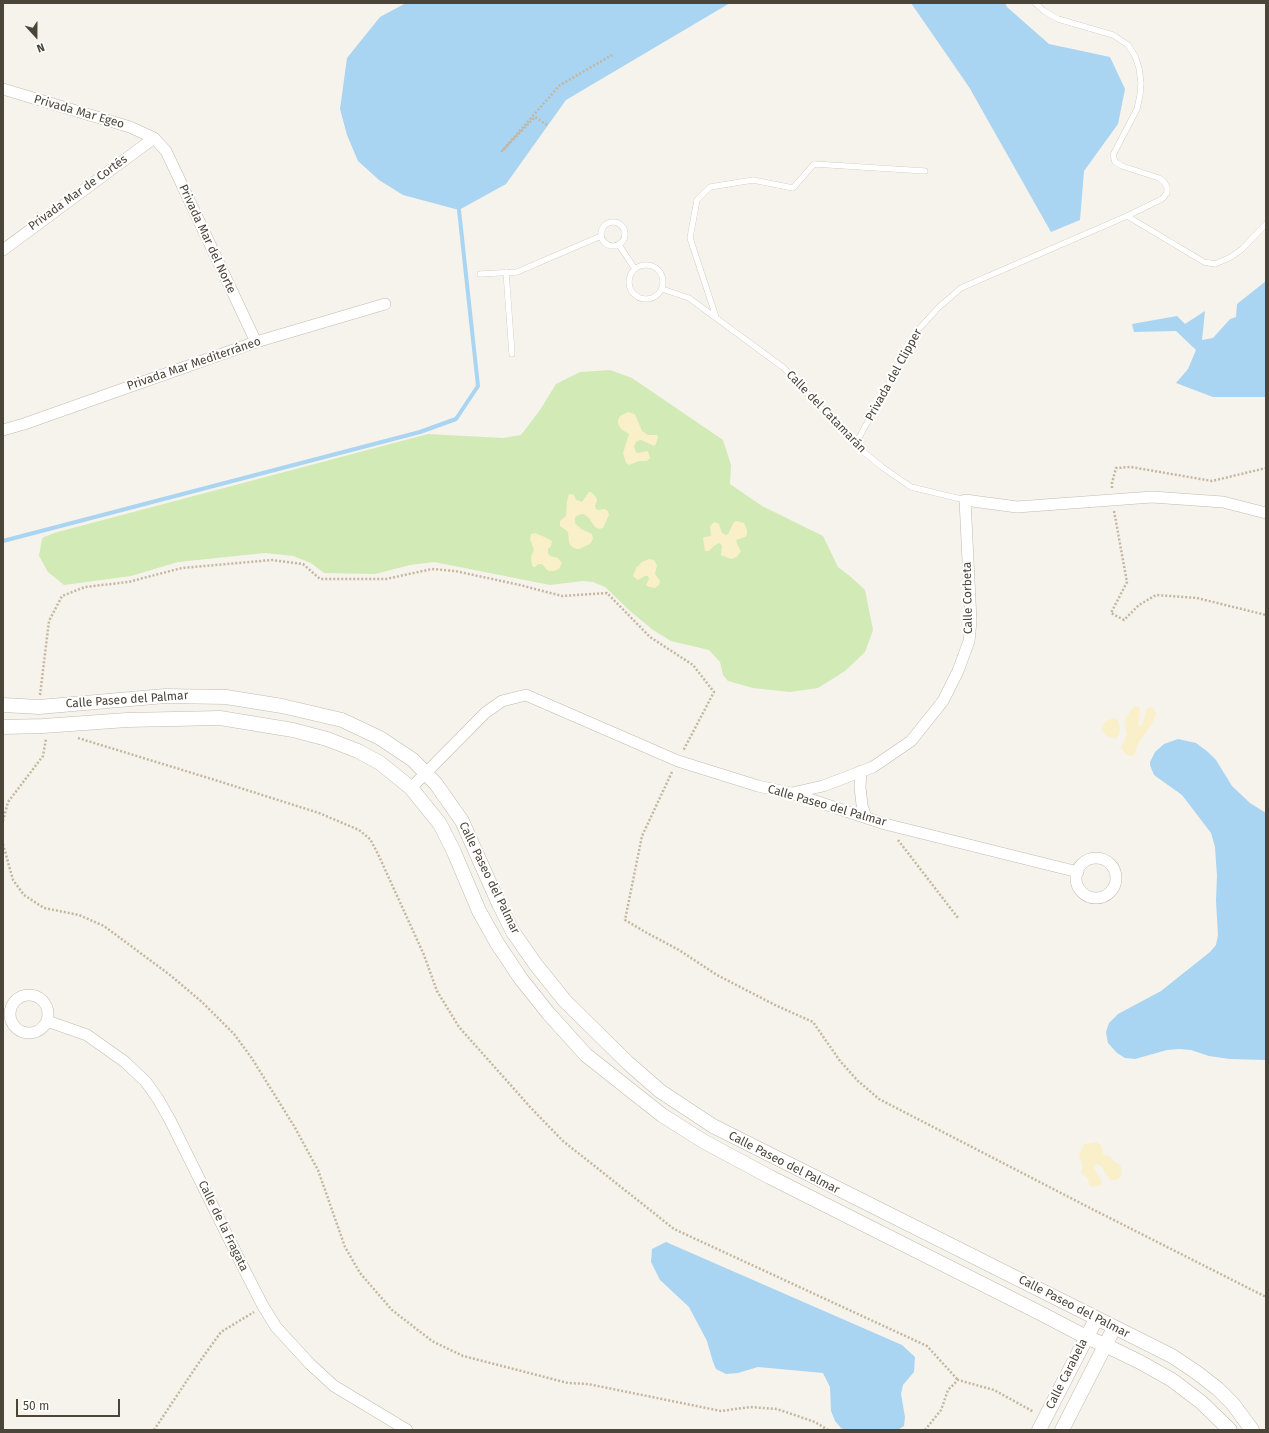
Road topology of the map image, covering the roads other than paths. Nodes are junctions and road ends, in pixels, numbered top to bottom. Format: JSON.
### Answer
{"nodes":[{"id":1,"x":1035,"y":3,"type":"edge"},
{"id":2,"x":3,"y":89,"type":"edge"},
{"id":3,"x":154,"y":138,"type":"junction"},
{"id":4,"x":925,"y":170,"type":"dead end"},
{"id":5,"x":1126,"y":216,"type":"junction"},
{"id":6,"x":1266,"y":224,"type":"edge"},
{"id":7,"x":600,"y":236,"type":"junction"},
{"id":8,"x":8,"y":240,"type":"edge"},
{"id":9,"x":619,"y":244,"type":"junction"},
{"id":10,"x":3,"y":250,"type":"edge"},
{"id":11,"x":635,"y":269,"type":"junction"},
{"id":12,"x":506,"y":272,"type":"junction"},
{"id":13,"x":480,"y":274,"type":"dead end"},
{"id":14,"x":662,"y":289,"type":"junction"},
{"id":15,"x":386,"y":304,"type":"dead end"},
{"id":16,"x":716,"y":317,"type":"junction"},
{"id":17,"x":256,"y":342,"type":"junction"},
{"id":18,"x":512,"y":354,"type":"dead end"},
{"id":19,"x":3,"y":430,"type":"edge"},
{"id":20,"x":855,"y":445,"type":"junction"},
{"id":21,"x":964,"y":500,"type":"junction"},
{"id":22,"x":1266,"y":513,"type":"edge"},
{"id":23,"x":3,"y":706,"type":"edge"},
{"id":24,"x":3,"y":727,"type":"edge"},
{"id":25,"x":862,"y":771,"type":"junction"},
{"id":26,"x":426,"y":772,"type":"junction"},
{"id":27,"x":411,"y":788,"type":"junction"},
{"id":28,"x":791,"y":793,"type":"junction"},
{"id":29,"x":866,"y":818,"type":"junction"},
{"id":30,"x":1078,"y":872,"type":"dead end"},
{"id":31,"x":47,"y":1021,"type":"dead end"},
{"id":32,"x":1096,"y":1319,"type":"junction"},
{"id":33,"x":1114,"y":1328,"type":"junction"},
{"id":34,"x":1086,"y":1337,"type":"junction"},
{"id":35,"x":1105,"y":1344,"type":"junction"},
{"id":36,"x":1042,"y":1424,"type":"edge"},
{"id":37,"x":407,"y":1430,"type":"edge"},
{"id":38,"x":1062,"y":1430,"type":"edge"},
{"id":39,"x":1230,"y":1430,"type":"edge"},
{"id":40,"x":1252,"y":1430,"type":"edge"}],
"edges":[{"from":1,"to":5,"type":"lane","name":"Privada del Clipper"},
{"from":2,"to":3,"type":"street","name":"Privada Mar Egeo"},
{"from":3,"to":8,"type":"street","name":"Privada Mar de Cortés"},
{"from":3,"to":17,"type":"street","name":"Privada Mar del Norte"},
{"from":4,"to":16,"type":"lane"},
{"from":5,"to":6,"type":"lane"},
{"from":5,"to":20,"type":"lane","name":"Privada del Clipper"},
{"from":7,"to":9,"type":"lane"},
{"from":7,"to":9,"type":"lane"},
{"from":7,"to":12,"type":"lane"},
{"from":8,"to":10,"type":"street","name":"Privada Mar de Cortés"},
{"from":9,"to":11,"type":"lane"},
{"from":11,"to":14,"type":"lane"},
{"from":11,"to":14,"type":"lane"},
{"from":12,"to":13,"type":"lane"},
{"from":12,"to":18,"type":"lane"},
{"from":14,"to":16,"type":"lane","name":"Calle del Catamarán"},
{"from":15,"to":17,"type":"street","name":"Privada Mar Mediterráneo"},
{"from":16,"to":20,"type":"lane","name":"Calle del Catamarán"},
{"from":17,"to":19,"type":"street","name":"Privada Mar Mediterráneo"},
{"from":20,"to":21,"type":"lane","name":"Calle del Catamarán"},
{"from":21,"to":22,"type":"street","name":"Calle del Catamarán"},
{"from":21,"to":25,"type":"street","name":"Calle Corbeta"},
{"from":23,"to":26,"type":"street","name":"Calle Paseo del Palmar"},
{"from":24,"to":27,"type":"street","name":"Calle Paseo del Palmar"},
{"from":25,"to":28,"type":"street","name":"Calle Corbeta"},
{"from":25,"to":29,"type":"street"},
{"from":26,"to":27,"type":"street","name":"Calle Paseo del Palmar"},
{"from":26,"to":28,"type":"street","name":"Calle Paseo del Palmar"},
{"from":26,"to":32,"type":"street","name":"Calle Paseo del Palmar"},
{"from":27,"to":34,"type":"street","name":"Calle Paseo del Palmar"},
{"from":28,"to":29,"type":"street","name":"Calle Paseo del Palmar"},
{"from":29,"to":30,"type":"street","name":"Calle Paseo del Palmar"},
{"from":31,"to":37,"type":"street","name":"Calle de la Fragata"},
{"from":32,"to":33,"type":"street","name":"Calle Paseo del Palmar"},
{"from":32,"to":34,"type":"street","name":"Calle Carabela"},
{"from":33,"to":35,"type":"street","name":"Calle Carabela"},
{"from":33,"to":40,"type":"street","name":"Calle Paseo del Palmar"},
{"from":34,"to":35,"type":"street","name":"Calle Paseo del Palmar"},
{"from":34,"to":36,"type":"street","name":"Calle Carabela"},
{"from":35,"to":38,"type":"street","name":"Calle Carabela"},
{"from":35,"to":39,"type":"street","name":"Calle Paseo del Palmar"}]}
